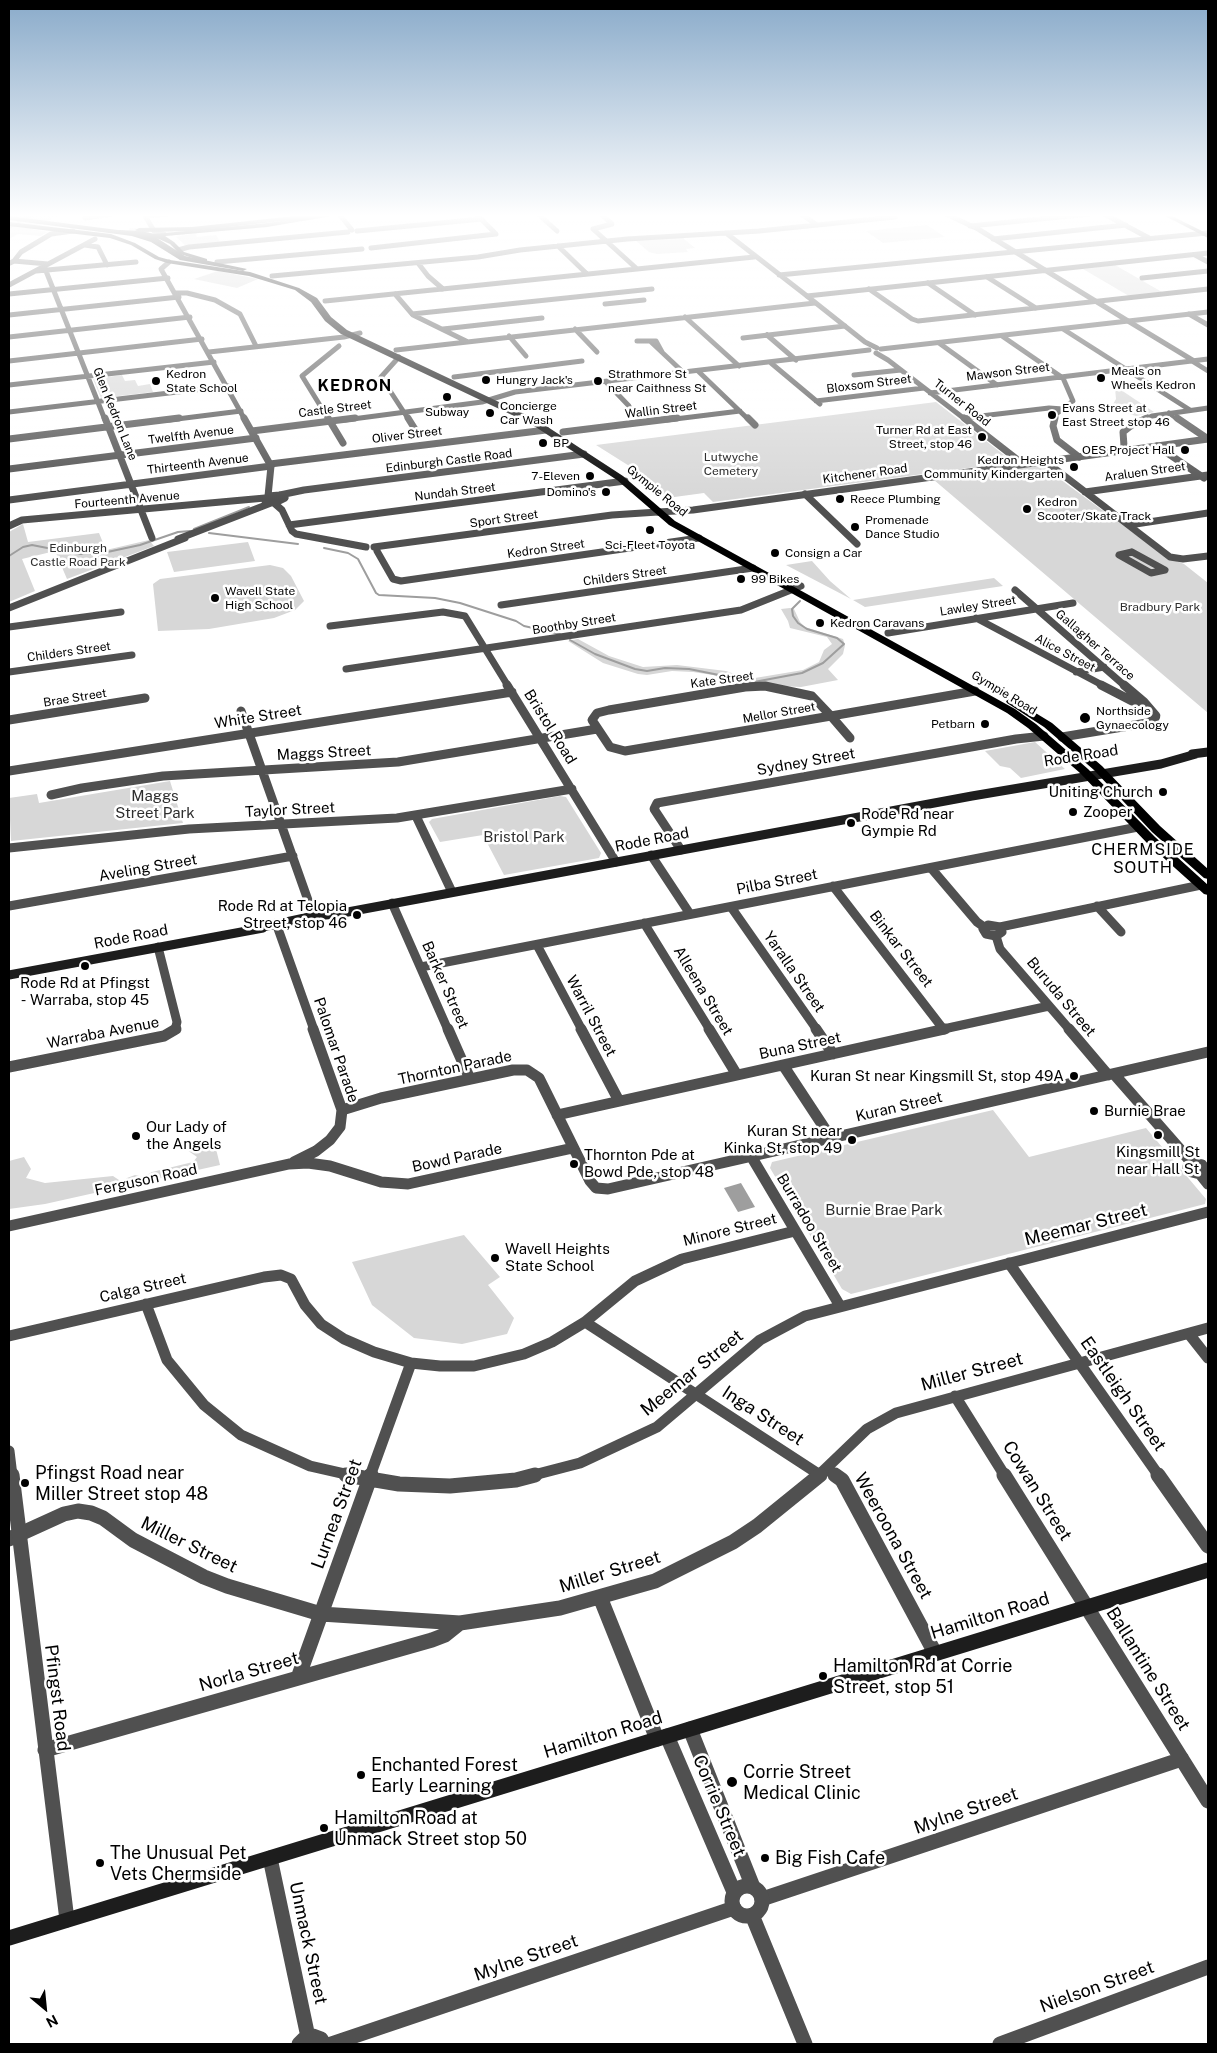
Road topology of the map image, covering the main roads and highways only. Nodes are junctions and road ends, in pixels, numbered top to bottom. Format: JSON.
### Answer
{"nodes":[{"id":1,"x":321,"y":310,"type":"edge"},
{"id":2,"x":332,"y":310,"type":"edge"},
{"id":3,"x":397,"y":354,"type":"junction"},
{"id":4,"x":494,"y":400,"type":"junction"},
{"id":5,"x":825,"y":603,"type":"junction"},
{"id":6,"x":888,"y":633,"type":"joint"},
{"id":7,"x":1208,"y":752,"type":"edge"},
{"id":8,"x":1094,"y":772,"type":"junction"},
{"id":9,"x":1206,"y":883,"type":"edge"},
{"id":10,"x":9,"y":975,"type":"edge"},
{"id":11,"x":1208,"y":1570,"type":"edge"},
{"id":12,"x":9,"y":1938,"type":"edge"}],
"edges":[{"from":1,"to":3,"type":"highway","name":"Gympie Road"},
{"from":2,"to":3,"type":"highway","name":"Gympie Road"},
{"from":3,"to":4,"type":"highway","name":"Gympie Road"},
{"from":3,"to":4,"type":"highway","name":"Gympie Road"},
{"from":4,"to":5,"type":"highway","name":"Gympie Road"},
{"from":4,"to":5,"type":"highway","name":"Gympie Road"},
{"from":5,"to":6,"type":"highway","name":"Gympie Road"},
{"from":5,"to":8,"type":"highway","name":"Gympie Road"},
{"from":6,"to":8,"type":"highway","name":"Gympie Road"},
{"from":7,"to":8,"type":"main road","name":"Rode Road"},
{"from":8,"to":9,"type":"highway","name":"Gympie Road"},
{"from":8,"to":9,"type":"highway","name":"Gympie Road"},
{"from":8,"to":10,"type":"main road","name":"Rode Road"},
{"from":11,"to":12,"type":"main road","name":"Hamilton Road"}]}
